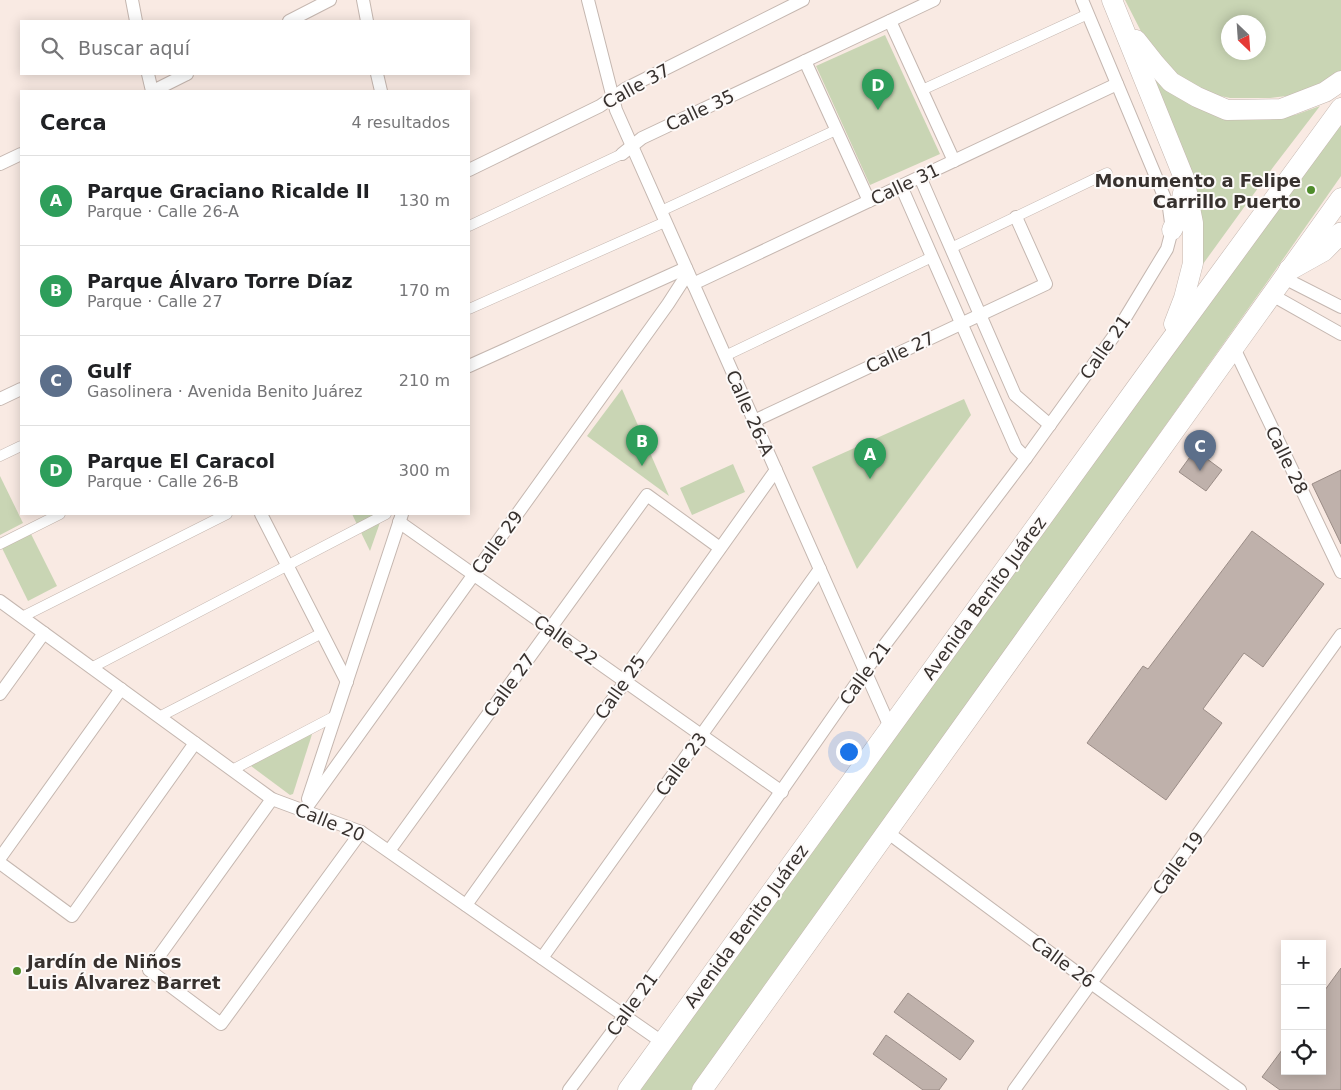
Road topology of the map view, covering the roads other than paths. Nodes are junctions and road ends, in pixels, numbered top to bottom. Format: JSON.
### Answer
{"nodes":[{"id":1,"x":132,"y":0,"type":"edge"},
{"id":2,"x":330,"y":0,"type":"edge"},
{"id":3,"x":363,"y":0,"type":"edge"},
{"id":4,"x":588,"y":0,"type":"edge"},
{"id":5,"x":803,"y":0,"type":"edge"},
{"id":6,"x":934,"y":0,"type":"edge"},
{"id":7,"x":1082,"y":0,"type":"edge"},
{"id":8,"x":1114,"y":5,"type":"edge"},
{"id":9,"x":1088,"y":14,"type":"junction"},
{"id":10,"x":136,"y":20,"type":"edge"},
{"id":11,"x":291,"y":20,"type":"edge"},
{"id":12,"x":367,"y":20,"type":"edge"},
{"id":13,"x":890,"y":20,"type":"junction"},
{"id":14,"x":805,"y":61,"type":"junction"},
{"id":15,"x":148,"y":75,"type":"edge"},
{"id":16,"x":185,"y":75,"type":"edge"},
{"id":17,"x":377,"y":75,"type":"edge"},
{"id":18,"x":1341,"y":81,"type":"edge"},
{"id":19,"x":1117,"y":84,"type":"junction"},
{"id":20,"x":152,"y":90,"type":"edge"},
{"id":21,"x":154,"y":90,"type":"edge"},
{"id":22,"x":381,"y":90,"type":"edge"},
{"id":23,"x":922,"y":90,"type":"junction"},
{"id":24,"x":613,"y":97,"type":"junction"},
{"id":25,"x":1341,"y":108,"type":"edge"},
{"id":26,"x":836,"y":130,"type":"junction"},
{"id":27,"x":627,"y":150,"type":"junction"},
{"id":28,"x":20,"y":154,"type":"edge"},
{"id":29,"x":954,"y":161,"type":"junction"},
{"id":30,"x":0,"y":164,"type":"edge"},
{"id":31,"x":470,"y":170,"type":"edge"},
{"id":32,"x":1107,"y":173,"type":"dead end"},
{"id":33,"x":920,"y":177,"type":"junction"},
{"id":34,"x":1184,"y":178,"type":"junction"},
{"id":35,"x":901,"y":186,"type":"junction"},
{"id":36,"x":1341,"y":198,"type":"edge"},
{"id":37,"x":869,"y":201,"type":"junction"},
{"id":38,"x":663,"y":216,"type":"junction"},
{"id":39,"x":1016,"y":217,"type":"junction"},
{"id":40,"x":470,"y":226,"type":"edge"},
{"id":41,"x":1172,"y":230,"type":"junction"},
{"id":42,"x":1341,"y":233,"type":"edge"},
{"id":43,"x":951,"y":248,"type":"junction"},
{"id":44,"x":932,"y":257,"type":"junction"},
{"id":45,"x":1286,"y":274,"type":"junction"},
{"id":46,"x":689,"y":275,"type":"junction"},
{"id":47,"x":1272,"y":295,"type":"junction"},
{"id":48,"x":1341,"y":307,"type":"edge"},
{"id":49,"x":470,"y":309,"type":"edge"},
{"id":50,"x":980,"y":315,"type":"junction"},
{"id":51,"x":961,"y":324,"type":"junction"},
{"id":52,"x":1341,"y":334,"type":"edge"},
{"id":53,"x":1234,"y":348,"type":"junction"},
{"id":54,"x":1163,"y":351,"type":"junction"},
{"id":55,"x":725,"y":356,"type":"junction"},
{"id":56,"x":470,"y":366,"type":"edge"},
{"id":57,"x":20,"y":389,"type":"edge"},
{"id":58,"x":0,"y":399,"type":"edge"},
{"id":59,"x":754,"y":421,"type":"junction"},
{"id":60,"x":1050,"y":425,"type":"junction"},
{"id":61,"x":20,"y":446,"type":"edge"},
{"id":62,"x":0,"y":456,"type":"edge"},
{"id":63,"x":1026,"y":458,"type":"junction"},
{"id":64,"x":776,"y":470,"type":"junction"},
{"id":65,"x":58,"y":515,"type":"edge"},
{"id":66,"x":225,"y":515,"type":"edge"},
{"id":67,"x":262,"y":515,"type":"edge"},
{"id":68,"x":384,"y":515,"type":"edge"},
{"id":69,"x":400,"y":518,"type":"edge"},
{"id":70,"x":0,"y":544,"type":"edge"},
{"id":71,"x":720,"y":548,"type":"junction"},
{"id":72,"x":287,"y":565,"type":"junction"},
{"id":73,"x":820,"y":569,"type":"junction"},
{"id":74,"x":1341,"y":572,"type":"edge"},
{"id":75,"x":474,"y":575,"type":"junction"},
{"id":76,"x":0,"y":601,"type":"edge"},
{"id":77,"x":22,"y":617,"type":"junction"},
{"id":78,"x":550,"y":629,"type":"junction"},
{"id":79,"x":44,"y":633,"type":"junction"},
{"id":80,"x":322,"y":633,"type":"junction"},
{"id":81,"x":1341,"y":635,"type":"edge"},
{"id":82,"x":91,"y":668,"type":"junction"},
{"id":83,"x":865,"y":671,"type":"junction"},
{"id":84,"x":624,"y":681,"type":"junction"},
{"id":85,"x":347,"y":682,"type":"junction"},
{"id":86,"x":121,"y":689,"type":"junction"},
{"id":87,"x":0,"y":694,"type":"edge"},
{"id":88,"x":335,"y":716,"type":"junction"},
{"id":89,"x":159,"y":717,"type":"junction"},
{"id":90,"x":890,"y":727,"type":"junction"},
{"id":91,"x":701,"y":735,"type":"junction"},
{"id":92,"x":195,"y":743,"type":"junction"},
{"id":93,"x":232,"y":770,"type":"junction"},
{"id":94,"x":782,"y":792,"type":"junction"},
{"id":95,"x":272,"y":798,"type":"junction"},
{"id":96,"x":304,"y":811,"type":"junction"},
{"id":97,"x":361,"y":832,"type":"junction"},
{"id":98,"x":887,"y":832,"type":"junction"},
{"id":99,"x":389,"y":851,"type":"junction"},
{"id":100,"x":0,"y":858,"type":"edge"},
{"id":101,"x":0,"y":864,"type":"edge"},
{"id":102,"x":466,"y":905,"type":"junction"},
{"id":103,"x":542,"y":958,"type":"junction"},
{"id":104,"x":1091,"y":984,"type":"junction"},
{"id":105,"x":624,"y":1016,"type":"junction"},
{"id":106,"x":662,"y":1042,"type":"junction"},
{"id":107,"x":569,"y":1090,"type":"edge"},
{"id":108,"x":628,"y":1090,"type":"edge"},
{"id":109,"x":702,"y":1090,"type":"edge"},
{"id":110,"x":1014,"y":1090,"type":"edge"},
{"id":111,"x":1240,"y":1090,"type":"edge"}],
"edges":[{"from":1,"to":10,"type":"street"},
{"from":2,"to":11,"type":"street"},
{"from":3,"to":12,"type":"street"},
{"from":4,"to":24,"type":"street","name":"Calle 26-A"},
{"from":5,"to":24,"type":"street","name":"Calle 37"},
{"from":6,"to":13,"type":"street","name":"Calle 35"},
{"from":7,"to":9,"type":"street"},
{"from":8,"to":18,"type":"main road"},
{"from":8,"to":34,"type":"main road"},
{"from":9,"to":19,"type":"street"},
{"from":9,"to":23,"type":"street"},
{"from":13,"to":14,"type":"street","name":"Calle 35"},
{"from":13,"to":23,"type":"street"},
{"from":14,"to":26,"type":"street"},
{"from":14,"to":27,"type":"street","name":"Calle 35"},
{"from":15,"to":20,"type":"street"},
{"from":16,"to":21,"type":"street"},
{"from":17,"to":22,"type":"street"},
{"from":19,"to":29,"type":"street","name":"Calle 31"},
{"from":19,"to":41,"type":"street"},
{"from":23,"to":29,"type":"street"},
{"from":24,"to":27,"type":"street","name":"Calle 26-A"},
{"from":24,"to":31,"type":"street","name":"Calle 37"},
{"from":25,"to":54,"type":"main road","name":"Avenida Benito Juárez"},
{"from":26,"to":37,"type":"street"},
{"from":26,"to":38,"type":"street"},
{"from":27,"to":38,"type":"street","name":"Calle 26-A"},
{"from":27,"to":40,"type":"street","name":"Calle 35"},
{"from":28,"to":30,"type":"street"},
{"from":29,"to":33,"type":"street","name":"Calle 31"},
{"from":32,"to":39,"type":"street"},
{"from":33,"to":35,"type":"street","name":"Calle 31"},
{"from":33,"to":43,"type":"street"},
{"from":34,"to":41,"type":"main road"},
{"from":34,"to":54,"type":"main road"},
{"from":35,"to":37,"type":"street","name":"Calle 31"},
{"from":35,"to":44,"type":"street"},
{"from":36,"to":45,"type":"main road"},
{"from":37,"to":46,"type":"street","name":"Calle 31"},
{"from":38,"to":46,"type":"street","name":"Calle 26-A"},
{"from":38,"to":49,"type":"street"},
{"from":39,"to":43,"type":"street"},
{"from":39,"to":50,"type":"street","name":"Calle 27"},
{"from":41,"to":60,"type":"street","name":"Calle 21"},
{"from":42,"to":45,"type":"highway"},
{"from":43,"to":50,"type":"street"},
{"from":44,"to":51,"type":"street"},
{"from":44,"to":55,"type":"street"},
{"from":45,"to":47,"type":"main road"},
{"from":45,"to":48,"type":"street"},
{"from":46,"to":55,"type":"street","name":"Calle 26-A"},
{"from":46,"to":56,"type":"street","name":"Calle 31"},
{"from":46,"to":75,"type":"street","name":"Calle 29"},
{"from":47,"to":52,"type":"street"},
{"from":47,"to":53,"type":"main road"},
{"from":50,"to":51,"type":"street","name":"Calle 27"},
{"from":50,"to":60,"type":"street"},
{"from":51,"to":59,"type":"street","name":"Calle 27"},
{"from":51,"to":63,"type":"street"},
{"from":53,"to":74,"type":"street","name":"Calle 28"},
{"from":53,"to":98,"type":"main road"},
{"from":54,"to":90,"type":"main road","name":"Avenida Benito Juárez"},
{"from":55,"to":59,"type":"street","name":"Calle 26-A"},
{"from":57,"to":58,"type":"street"},
{"from":59,"to":64,"type":"street","name":"Calle 26-A"},
{"from":60,"to":63,"type":"street","name":"Calle 21"},
{"from":61,"to":62,"type":"street"},
{"from":63,"to":83,"type":"street","name":"Calle 21"},
{"from":64,"to":71,"type":"street","name":"Calle 25"},
{"from":64,"to":73,"type":"street","name":"Calle 26-A"},
{"from":65,"to":70,"type":"street"},
{"from":66,"to":77,"type":"street"},
{"from":67,"to":72,"type":"street"},
{"from":68,"to":72,"type":"street"},
{"from":69,"to":75,"type":"street","name":"Calle 22"},
{"from":69,"to":85,"type":"street"},
{"from":71,"to":78,"type":"street","name":"Calle 27"},
{"from":71,"to":84,"type":"street","name":"Calle 25"},
{"from":72,"to":80,"type":"street"},
{"from":72,"to":82,"type":"street"},
{"from":73,"to":83,"type":"street","name":"Calle 26-A"},
{"from":73,"to":91,"type":"street","name":"Calle 23"},
{"from":75,"to":78,"type":"street","name":"Calle 22"},
{"from":75,"to":96,"type":"street","name":"Calle 29"},
{"from":76,"to":77,"type":"street","name":"Calle 20"},
{"from":77,"to":79,"type":"street","name":"Calle 20"},
{"from":78,"to":84,"type":"street","name":"Calle 22"},
{"from":78,"to":99,"type":"street","name":"Calle 27"},
{"from":79,"to":82,"type":"street","name":"Calle 20"},
{"from":79,"to":87,"type":"street"},
{"from":80,"to":85,"type":"street"},
{"from":80,"to":89,"type":"street"},
{"from":81,"to":104,"type":"street","name":"Calle 19"},
{"from":82,"to":86,"type":"street","name":"Calle 20"},
{"from":83,"to":90,"type":"street","name":"Calle 26-A"},
{"from":83,"to":94,"type":"street","name":"Calle 21"},
{"from":84,"to":91,"type":"street","name":"Calle 22"},
{"from":84,"to":102,"type":"street","name":"Calle 25"},
{"from":85,"to":88,"type":"street"},
{"from":86,"to":89,"type":"street","name":"Calle 20"},
{"from":86,"to":100,"type":"street"},
{"from":88,"to":93,"type":"street"},
{"from":88,"to":96,"type":"street"},
{"from":89,"to":92,"type":"street","name":"Calle 20"},
{"from":90,"to":106,"type":"main road","name":"Avenida Benito Juárez"},
{"from":91,"to":94,"type":"street","name":"Calle 22"},
{"from":91,"to":103,"type":"street","name":"Calle 23"},
{"from":92,"to":93,"type":"street","name":"Calle 20"},
{"from":92,"to":101,"type":"street"},
{"from":93,"to":95,"type":"street","name":"Calle 20"},
{"from":94,"to":105,"type":"street","name":"Calle 21"},
{"from":95,"to":96,"type":"street","name":"Calle 20"},
{"from":95,"to":97,"type":"street"},
{"from":96,"to":97,"type":"street","name":"Calle 20"},
{"from":97,"to":99,"type":"street","name":"Calle 20"},
{"from":98,"to":104,"type":"street","name":"Calle 26"},
{"from":98,"to":109,"type":"main road"},
{"from":99,"to":102,"type":"street","name":"Calle 20"},
{"from":102,"to":103,"type":"street","name":"Calle 20"},
{"from":103,"to":105,"type":"street","name":"Calle 20"},
{"from":104,"to":110,"type":"street","name":"Calle 19"},
{"from":104,"to":111,"type":"street","name":"Calle 26"},
{"from":105,"to":106,"type":"street","name":"Calle 20"},
{"from":105,"to":107,"type":"street","name":"Calle 21"},
{"from":106,"to":108,"type":"main road","name":"Avenida Benito Juárez"}]}
